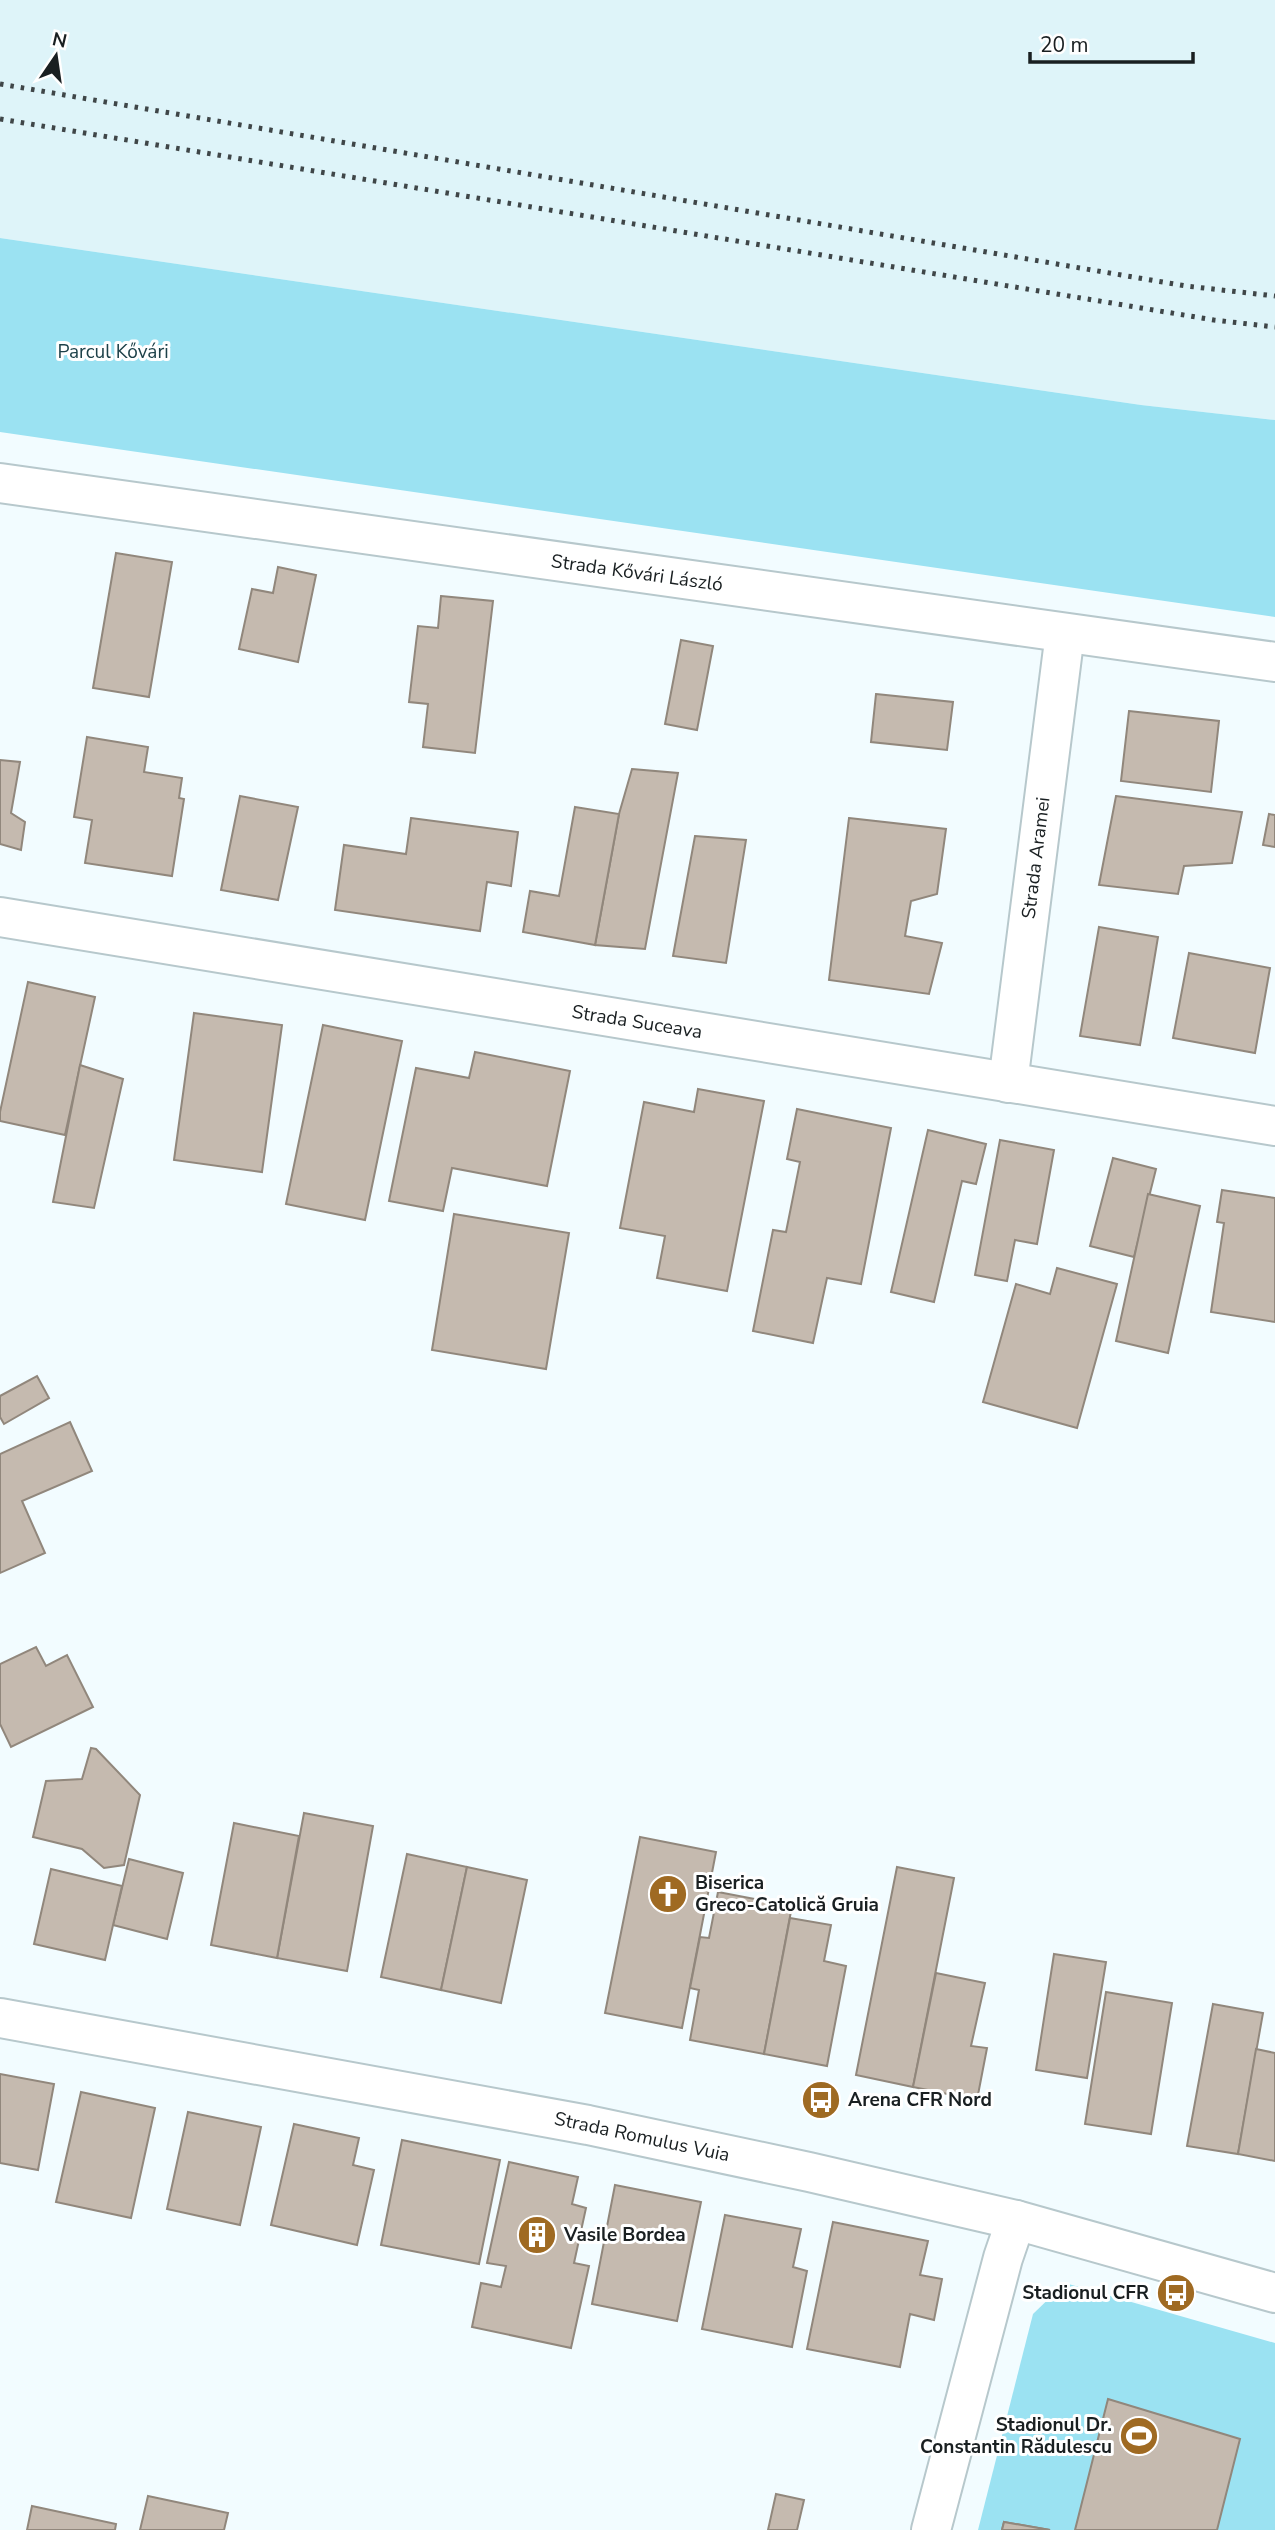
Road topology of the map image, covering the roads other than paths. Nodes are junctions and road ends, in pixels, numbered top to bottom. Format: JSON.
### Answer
{"nodes":[{"id":1,"x":0,"y":483,"type":"edge"},
{"id":2,"x":1065,"y":633,"type":"junction"},
{"id":3,"x":1275,"y":662,"type":"edge"},
{"id":4,"x":0,"y":916,"type":"edge"},
{"id":5,"x":1008,"y":1083,"type":"junction"},
{"id":6,"x":1275,"y":1126,"type":"edge"},
{"id":7,"x":0,"y":2018,"type":"edge"},
{"id":8,"x":1016,"y":2220,"type":"junction"},
{"id":9,"x":1275,"y":2293,"type":"edge"},
{"id":10,"x":931,"y":2530,"type":"edge"}],
"edges":[{"from":1,"to":2,"type":"street","name":"Strada Kővári László"},
{"from":2,"to":3,"type":"street","name":"Strada Kővári László"},
{"from":2,"to":5,"type":"street","name":"Strada Aramei"},
{"from":4,"to":5,"type":"street","name":"Strada Suceava"},
{"from":5,"to":6,"type":"street","name":"Strada Suceava"},
{"from":7,"to":8,"type":"street","name":"Strada Romulus Vuia"},
{"from":8,"to":9,"type":"street","name":"Strada Romulus Vuia"},
{"from":8,"to":10,"type":"street"}]}
